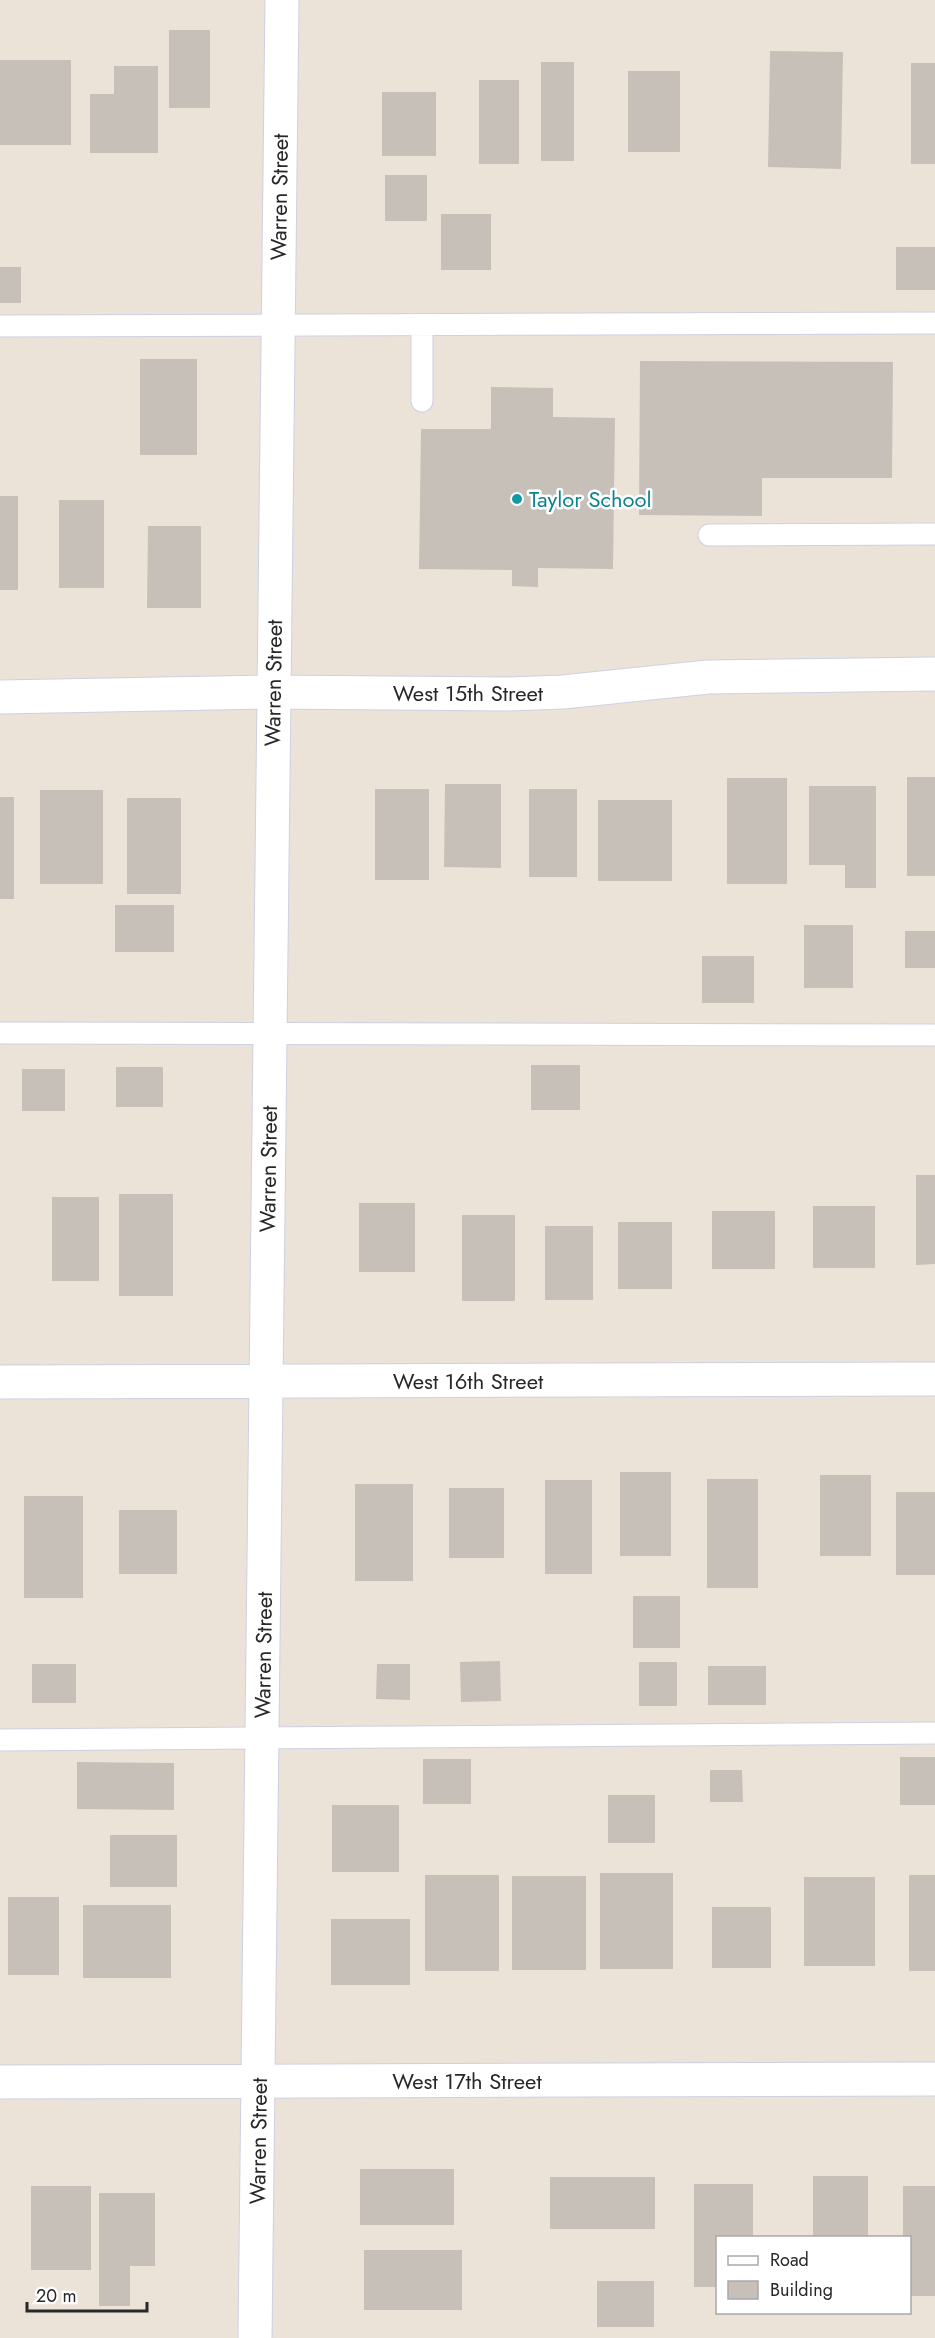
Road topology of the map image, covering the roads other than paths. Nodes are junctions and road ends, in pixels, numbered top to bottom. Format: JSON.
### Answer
{"nodes":[{"id":1,"x":282,"y":0,"type":"edge"},
{"id":2,"x":935,"y":323,"type":"edge"},
{"id":3,"x":278,"y":325,"type":"junction"},
{"id":4,"x":422,"y":325,"type":"junction"},
{"id":5,"x":0,"y":326,"type":"edge"},
{"id":6,"x":422,"y":401,"type":"dead end"},
{"id":7,"x":935,"y":534,"type":"edge"},
{"id":8,"x":709,"y":535,"type":"dead end"},
{"id":9,"x":935,"y":674,"type":"edge"},
{"id":10,"x":273,"y":692,"type":"junction"},
{"id":11,"x":0,"y":697,"type":"edge"},
{"id":12,"x":0,"y":1033,"type":"edge"},
{"id":13,"x":270,"y":1033,"type":"junction"},
{"id":14,"x":935,"y":1035,"type":"edge"},
{"id":15,"x":935,"y":1379,"type":"edge"},
{"id":16,"x":0,"y":1382,"type":"edge"},
{"id":17,"x":266,"y":1382,"type":"junction"},
{"id":18,"x":935,"y":1734,"type":"edge"},
{"id":19,"x":262,"y":1738,"type":"junction"},
{"id":20,"x":0,"y":1740,"type":"edge"},
{"id":21,"x":935,"y":2079,"type":"edge"},
{"id":22,"x":259,"y":2081,"type":"junction"},
{"id":23,"x":0,"y":2082,"type":"edge"},
{"id":24,"x":255,"y":2338,"type":"edge"}],
"edges":[{"from":1,"to":3,"type":"street","name":"Warren Street"},
{"from":2,"to":4,"type":"lane"},
{"from":3,"to":4,"type":"lane"},
{"from":3,"to":5,"type":"lane"},
{"from":3,"to":10,"type":"street","name":"Warren Street"},
{"from":4,"to":6,"type":"lane"},
{"from":7,"to":8,"type":"lane"},
{"from":9,"to":10,"type":"street","name":"West 15th Street"},
{"from":10,"to":11,"type":"street","name":"West 15th Street"},
{"from":10,"to":13,"type":"street","name":"Warren Street"},
{"from":12,"to":13,"type":"lane"},
{"from":13,"to":14,"type":"lane"},
{"from":13,"to":17,"type":"street","name":"Warren Street"},
{"from":15,"to":17,"type":"street","name":"West 16th Street"},
{"from":16,"to":17,"type":"street","name":"West 16th Street"},
{"from":17,"to":19,"type":"street","name":"Warren Street"},
{"from":18,"to":19,"type":"lane"},
{"from":19,"to":20,"type":"lane"},
{"from":19,"to":22,"type":"street","name":"Warren Street"},
{"from":21,"to":22,"type":"street","name":"West 17th Street"},
{"from":22,"to":23,"type":"street","name":"West 17th Street"},
{"from":22,"to":24,"type":"street","name":"Warren Street"}]}
